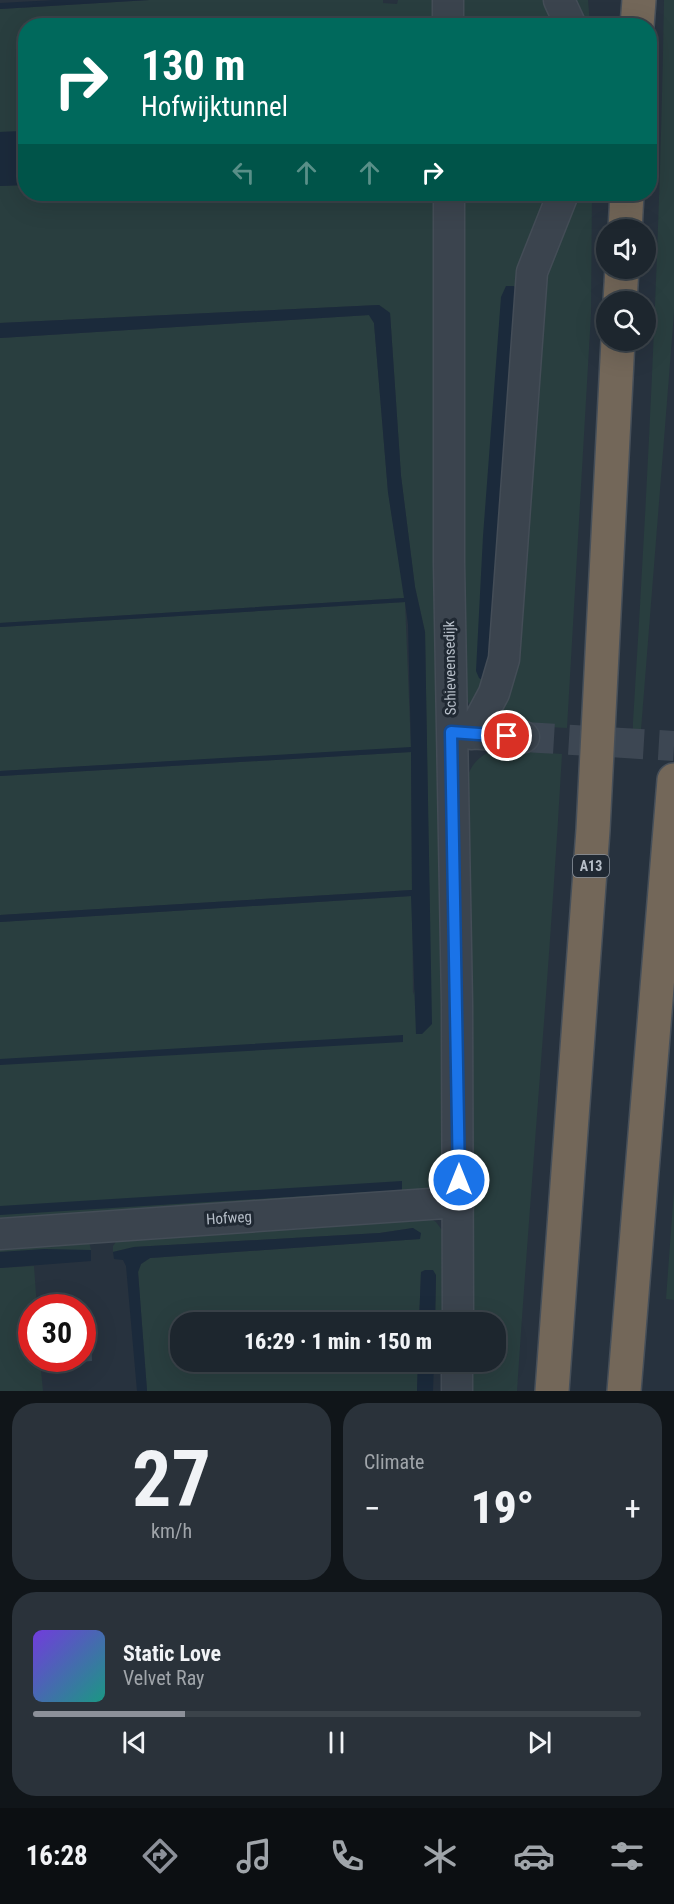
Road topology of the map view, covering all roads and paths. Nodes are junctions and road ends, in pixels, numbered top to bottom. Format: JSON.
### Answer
{"nodes":[{"id":1,"x":448,"y":0,"type":"edge"},
{"id":2,"x":559,"y":0,"type":"edge"},
{"id":3,"x":615,"y":0,"type":"edge"},
{"id":4,"x":639,"y":0,"type":"edge"},
{"id":5,"x":448,"y":18,"type":"edge"},
{"id":6,"x":567,"y":18,"type":"edge"},
{"id":7,"x":616,"y":18,"type":"edge"},
{"id":8,"x":638,"y":18,"type":"edge"},
{"id":9,"x":449,"y":201,"type":"edge"},
{"id":10,"x":560,"y":201,"type":"edge"},
{"id":11,"x":618,"y":201,"type":"edge"},
{"id":12,"x":627,"y":201,"type":"edge"},
{"id":13,"x":618,"y":219,"type":"edge"},
{"id":14,"x":626,"y":219,"type":"edge"},
{"id":15,"x":617,"y":351,"type":"edge"},
{"id":16,"x":462,"y":733,"type":"junction"},
{"id":17,"x":524,"y":737,"type":"tunnel mouth"},
{"id":18,"x":674,"y":780,"type":"edge"},
{"id":19,"x":459,"y":1202,"type":"junction"},
{"id":20,"x":0,"y":1234,"type":"edge"},
{"id":21,"x":458,"y":1312,"type":"edge"},
{"id":22,"x":458,"y":1372,"type":"edge"},
{"id":23,"x":457,"y":1391,"type":"edge"},
{"id":24,"x":552,"y":1391,"type":"edge"},
{"id":25,"x":624,"y":1391,"type":"edge"}],
"edges":[{"from":1,"to":5,"type":"street"},
{"from":2,"to":6,"type":"street"},
{"from":3,"to":7,"type":"highway"},
{"from":4,"to":8,"type":"highway"},
{"from":9,"to":16,"type":"street","name":"Schieveensedijk"},
{"from":10,"to":16,"type":"street"},
{"from":11,"to":13,"type":"highway"},
{"from":12,"to":14,"type":"highway"},
{"from":15,"to":24,"type":"highway","number":"A13"},
{"from":16,"to":17,"type":"street"},
{"from":16,"to":19,"type":"street","name":"Schieveensedijk"},
{"from":18,"to":25,"type":"highway"},
{"from":19,"to":20,"type":"street","name":"Hofweg"},
{"from":19,"to":21,"type":"street","name":"Schieveensedijk"},
{"from":22,"to":23,"type":"street"}]}
